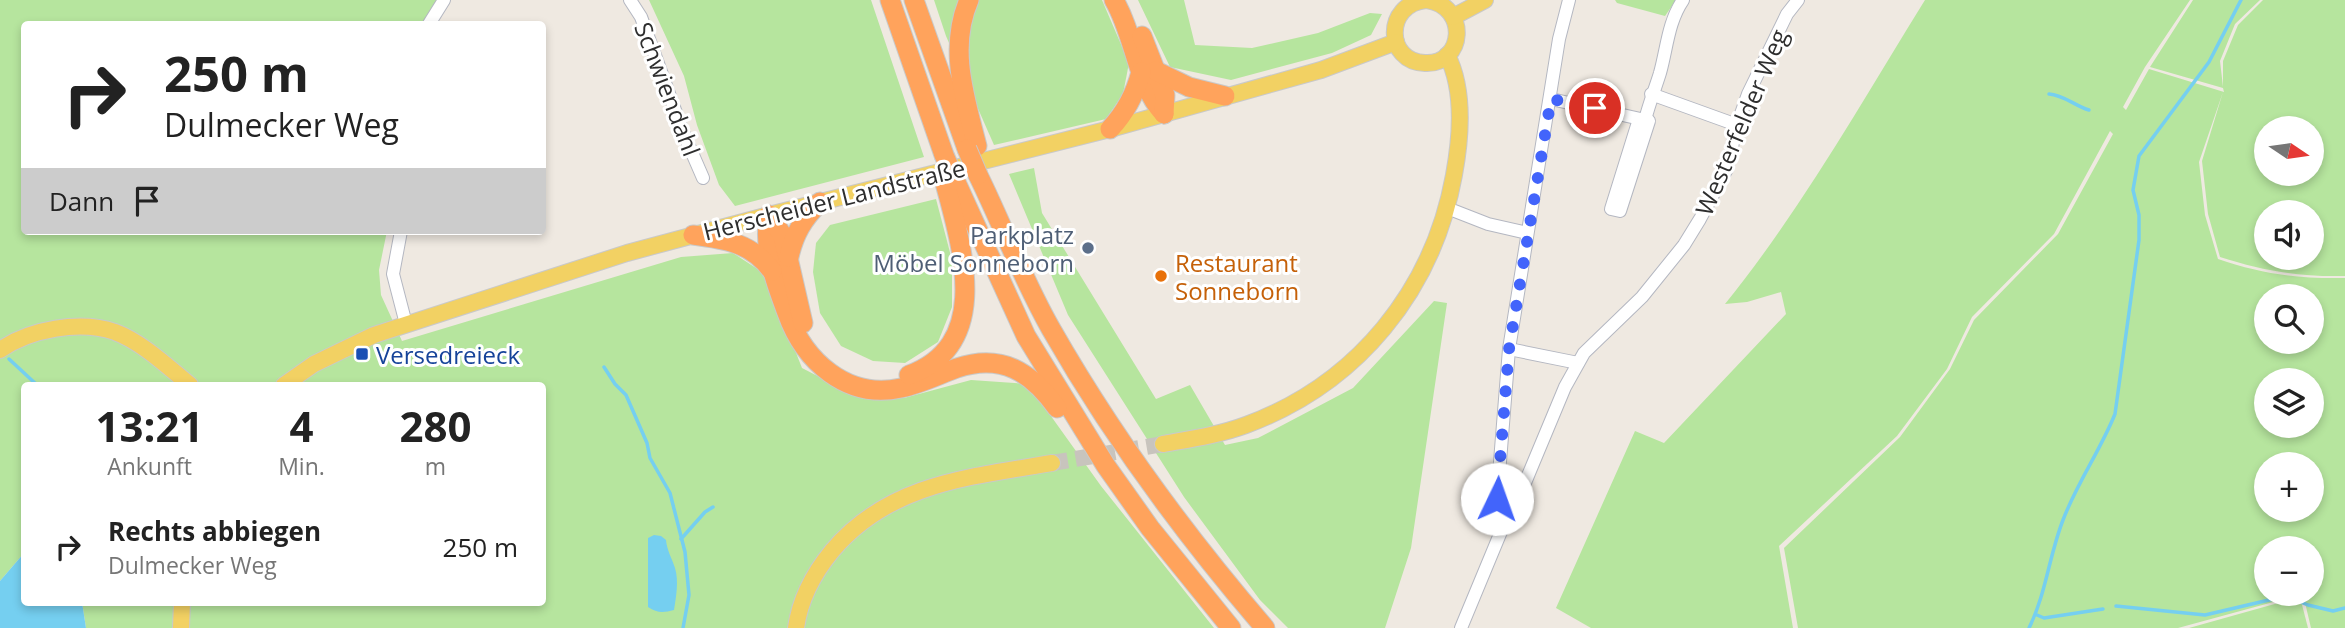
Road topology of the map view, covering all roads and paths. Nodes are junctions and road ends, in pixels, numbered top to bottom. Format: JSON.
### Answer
{"nodes":[{"id":1,"x":444,"y":0,"type":"edge"},
{"id":2,"x":629,"y":0,"type":"edge"},
{"id":3,"x":890,"y":0,"type":"edge"},
{"id":4,"x":914,"y":0,"type":"edge"},
{"id":5,"x":969,"y":0,"type":"edge"},
{"id":6,"x":1114,"y":0,"type":"edge"},
{"id":7,"x":1125,"y":0,"type":"edge"},
{"id":8,"x":1418,"y":0,"type":"edge"},
{"id":9,"x":1427,"y":0,"type":"edge"},
{"id":10,"x":1485,"y":0,"type":"edge"},
{"id":11,"x":1569,"y":0,"type":"edge"},
{"id":12,"x":1683,"y":0,"type":"edge"},
{"id":13,"x":1798,"y":0,"type":"edge"},
{"id":14,"x":1453,"y":17,"type":"junction"},
{"id":15,"x":431,"y":21,"type":"edge"},
{"id":16,"x":1396,"y":42,"type":"junction"},
{"id":17,"x":1447,"y":55,"type":"junction"},
{"id":18,"x":1149,"y":71,"type":"junction"},
{"id":19,"x":1651,"y":94,"type":"junction"},
{"id":20,"x":1226,"y":96,"type":"junction"},
{"id":21,"x":1551,"y":99,"type":"junction"},
{"id":22,"x":1164,"y":114,"type":"junction"},
{"id":23,"x":1642,"y":119,"type":"junction"},
{"id":24,"x":1737,"y":125,"type":"junction"},
{"id":25,"x":1110,"y":129,"type":"junction"},
{"id":26,"x":972,"y":148,"type":"junction"},
{"id":27,"x":704,"y":178,"type":"dead end"},
{"id":28,"x":950,"y":182,"type":"junction"},
{"id":29,"x":820,"y":202,"type":"junction"},
{"id":30,"x":1447,"y":208,"type":"junction"},
{"id":31,"x":769,"y":215,"type":"junction"},
{"id":32,"x":1527,"y":233,"type":"junction"},
{"id":33,"x":400,"y":235,"type":"edge"},
{"id":34,"x":693,"y":235,"type":"junction"},
{"id":35,"x":780,"y":266,"type":"junction"},
{"id":36,"x":406,"y":324,"type":"junction"},
{"id":37,"x":0,"y":349,"type":"edge"},
{"id":38,"x":1509,"y":349,"type":"junction"},
{"id":39,"x":1578,"y":363,"type":"junction"},
{"id":40,"x":186,"y":382,"type":"edge"},
{"id":41,"x":288,"y":382,"type":"edge"},
{"id":42,"x":1163,"y":444,"type":"tunnel mouth"},
{"id":43,"x":1052,"y":463,"type":"tunnel mouth"},
{"id":44,"x":1106,"y":466,"type":"junction"},
{"id":45,"x":1505,"y":522,"type":"junction"},
{"id":46,"x":182,"y":606,"type":"edge"},
{"id":47,"x":181,"y":628,"type":"edge"},
{"id":48,"x":796,"y":628,"type":"edge"},
{"id":49,"x":1231,"y":628,"type":"edge"},
{"id":50,"x":1265,"y":628,"type":"edge"},
{"id":51,"x":1461,"y":628,"type":"edge"}],
"edges":[{"from":1,"to":15,"type":"street"},
{"from":2,"to":27,"type":"street","name":"Schwiendahl"},
{"from":3,"to":28,"type":"highway","bridge":true},
{"from":4,"to":26,"type":"highway"},
{"from":5,"to":26,"type":"highway"},
{"from":6,"to":18,"type":"highway"},
{"from":7,"to":18,"type":"highway"},
{"from":8,"to":9,"type":"main road"},
{"from":8,"to":16,"type":"main road"},
{"from":9,"to":14,"type":"main road"},
{"from":10,"to":14,"type":"main road"},
{"from":11,"to":21,"type":"street"},
{"from":12,"to":19,"type":"street"},
{"from":13,"to":24,"type":"street","name":"Westerfelder Weg"},
{"from":14,"to":17,"type":"main road"},
{"from":16,"to":17,"type":"main road"},
{"from":16,"to":20,"type":"main road","name":"Herscheider Landstraße"},
{"from":17,"to":30,"type":"main road"},
{"from":18,"to":20,"type":"highway"},
{"from":18,"to":22,"type":"highway"},
{"from":18,"to":25,"type":"highway"},
{"from":19,"to":23,"type":"street"},
{"from":19,"to":24,"type":"street"},
{"from":20,"to":22,"type":"main road","name":"Herscheider Landstraße"},
{"from":21,"to":23,"type":"street"},
{"from":21,"to":32,"type":"street"},
{"from":22,"to":25,"type":"main road","name":"Herscheider Landstraße"},
{"from":23,"to":23,"type":"street"},
{"from":24,"to":39,"type":"street","name":"Westerfelder Weg"},
{"from":25,"to":29,"type":"main road","name":"Herscheider Landstraße"},
{"from":26,"to":50,"type":"highway"},
{"from":28,"to":35,"type":"highway"},
{"from":28,"to":44,"type":"highway"},
{"from":29,"to":31,"type":"main road","name":"Herscheider Landstraße"},
{"from":29,"to":35,"type":"highway"},
{"from":30,"to":32,"type":"street"},
{"from":30,"to":42,"type":"main road"},
{"from":31,"to":34,"type":"main road","name":"Herscheider Landstraße"},
{"from":31,"to":35,"type":"highway"},
{"from":32,"to":38,"type":"street"},
{"from":33,"to":36,"type":"street"},
{"from":34,"to":35,"type":"highway"},
{"from":34,"to":36,"type":"main road","name":"Herscheider Landstraße"},
{"from":35,"to":44,"type":"highway"},
{"from":36,"to":41,"type":"main road","name":"Herscheider Landstraße"},
{"from":37,"to":40,"type":"main road"},
{"from":38,"to":39,"type":"street"},
{"from":38,"to":45,"type":"street"},
{"from":39,"to":45,"type":"street","name":"Westerfelder Weg"},
{"from":43,"to":48,"type":"main road"},
{"from":44,"to":49,"type":"highway"},
{"from":45,"to":51,"type":"street","name":"Westerfelder Weg"},
{"from":46,"to":47,"type":"main road"}]}
